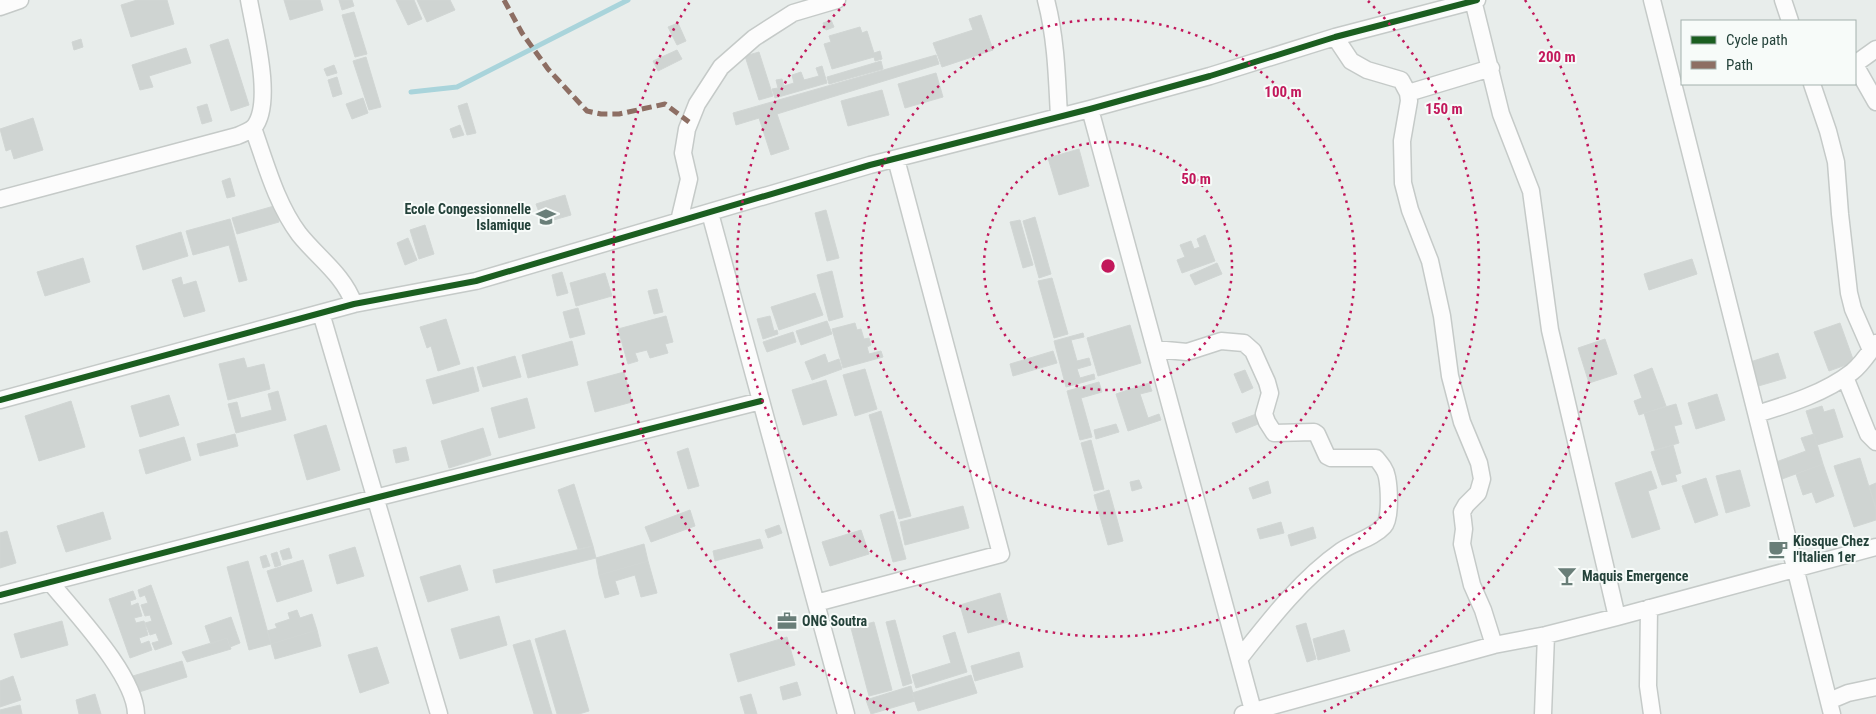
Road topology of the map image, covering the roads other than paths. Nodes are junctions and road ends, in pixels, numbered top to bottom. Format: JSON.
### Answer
{"nodes":[{"id":1,"x":20,"y":0,"type":"edge"},
{"id":2,"x":248,"y":0,"type":"edge"},
{"id":3,"x":837,"y":0,"type":"edge"},
{"id":4,"x":1046,"y":0,"type":"edge"},
{"id":5,"x":1475,"y":0,"type":"edge"},
{"id":6,"x":1652,"y":0,"type":"edge"},
{"id":7,"x":1782,"y":0,"type":"edge"},
{"id":8,"x":0,"y":7,"type":"edge"},
{"id":9,"x":1790,"y":20,"type":"edge"},
{"id":10,"x":1335,"y":37,"type":"junction"},
{"id":11,"x":1876,"y":49,"type":"edge"},
{"id":12,"x":1856,"y":63,"type":"edge"},
{"id":13,"x":1856,"y":66,"type":"edge"},
{"id":14,"x":1491,"y":68,"type":"junction"},
{"id":15,"x":1812,"y":85,"type":"edge"},
{"id":16,"x":1408,"y":93,"type":"junction"},
{"id":17,"x":1876,"y":102,"type":"edge"},
{"id":18,"x":1090,"y":109,"type":"junction"},
{"id":19,"x":1059,"y":117,"type":"junction"},
{"id":20,"x":253,"y":128,"type":"junction"},
{"id":21,"x":896,"y":159,"type":"junction"},
{"id":22,"x":0,"y":199,"type":"edge"},
{"id":23,"x":710,"y":213,"type":"junction"},
{"id":24,"x":679,"y":221,"type":"junction"},
{"id":25,"x":354,"y":304,"type":"junction"},
{"id":26,"x":321,"y":312,"type":"junction"},
{"id":27,"x":1874,"y":346,"type":"edge"},
{"id":28,"x":1155,"y":348,"type":"junction"},
{"id":29,"x":1845,"y":376,"type":"junction"},
{"id":30,"x":0,"y":400,"type":"edge"},
{"id":31,"x":761,"y":401,"type":"junction"},
{"id":32,"x":1757,"y":414,"type":"junction"},
{"id":33,"x":1876,"y":442,"type":"edge"},
{"id":34,"x":375,"y":498,"type":"junction"},
{"id":35,"x":1876,"y":547,"type":"edge"},
{"id":36,"x":1796,"y":569,"type":"junction"},
{"id":37,"x":50,"y":582,"type":"junction"},
{"id":38,"x":0,"y":595,"type":"edge"},
{"id":39,"x":816,"y":603,"type":"junction"},
{"id":40,"x":1649,"y":608,"type":"junction"},
{"id":41,"x":1617,"y":617,"type":"junction"},
{"id":42,"x":1546,"y":635,"type":"junction"},
{"id":43,"x":1494,"y":645,"type":"junction"},
{"id":44,"x":1239,"y":659,"type":"junction"},
{"id":45,"x":1876,"y":688,"type":"edge"},
{"id":46,"x":1831,"y":708,"type":"edge"},
{"id":47,"x":1250,"y":713,"type":"edge"},
{"id":48,"x":136,"y":714,"type":"edge"},
{"id":49,"x":439,"y":714,"type":"edge"},
{"id":50,"x":846,"y":714,"type":"edge"},
{"id":51,"x":1543,"y":714,"type":"edge"},
{"id":52,"x":1652,"y":714,"type":"edge"}],
"edges":[{"from":1,"to":8,"type":"street"},
{"from":2,"to":20,"type":"street"},
{"from":3,"to":24,"type":"street"},
{"from":4,"to":19,"type":"street"},
{"from":5,"to":10,"type":"street"},
{"from":5,"to":14,"type":"street"},
{"from":6,"to":32,"type":"street"},
{"from":7,"to":9,"type":"street"},
{"from":10,"to":16,"type":"street"},
{"from":10,"to":18,"type":"street"},
{"from":11,"to":12,"type":"street"},
{"from":13,"to":17,"type":"street"},
{"from":14,"to":16,"type":"street"},
{"from":14,"to":41,"type":"street"},
{"from":15,"to":27,"type":"street"},
{"from":16,"to":43,"type":"street"},
{"from":18,"to":19,"type":"street"},
{"from":18,"to":28,"type":"street"},
{"from":19,"to":21,"type":"street"},
{"from":20,"to":22,"type":"street"},
{"from":20,"to":25,"type":"street"},
{"from":21,"to":23,"type":"street"},
{"from":21,"to":39,"type":"street"},
{"from":23,"to":24,"type":"street"},
{"from":23,"to":31,"type":"street"},
{"from":24,"to":25,"type":"street"},
{"from":25,"to":26,"type":"street"},
{"from":26,"to":30,"type":"street"},
{"from":26,"to":34,"type":"street"},
{"from":27,"to":29,"type":"street"},
{"from":28,"to":44,"type":"street"},
{"from":28,"to":44,"type":"street"},
{"from":29,"to":32,"type":"street"},
{"from":29,"to":33,"type":"street"},
{"from":31,"to":34,"type":"street"},
{"from":31,"to":39,"type":"street"},
{"from":32,"to":36,"type":"street"},
{"from":34,"to":37,"type":"street"},
{"from":34,"to":49,"type":"street"},
{"from":35,"to":36,"type":"street"},
{"from":36,"to":40,"type":"street"},
{"from":36,"to":46,"type":"street"},
{"from":37,"to":38,"type":"street"},
{"from":37,"to":48,"type":"street"},
{"from":39,"to":50,"type":"street"},
{"from":40,"to":41,"type":"street"},
{"from":40,"to":52,"type":"street"},
{"from":41,"to":42,"type":"street"},
{"from":42,"to":43,"type":"street"},
{"from":42,"to":51,"type":"street"},
{"from":43,"to":47,"type":"street"},
{"from":44,"to":47,"type":"street"},
{"from":45,"to":46,"type":"street"}]}
